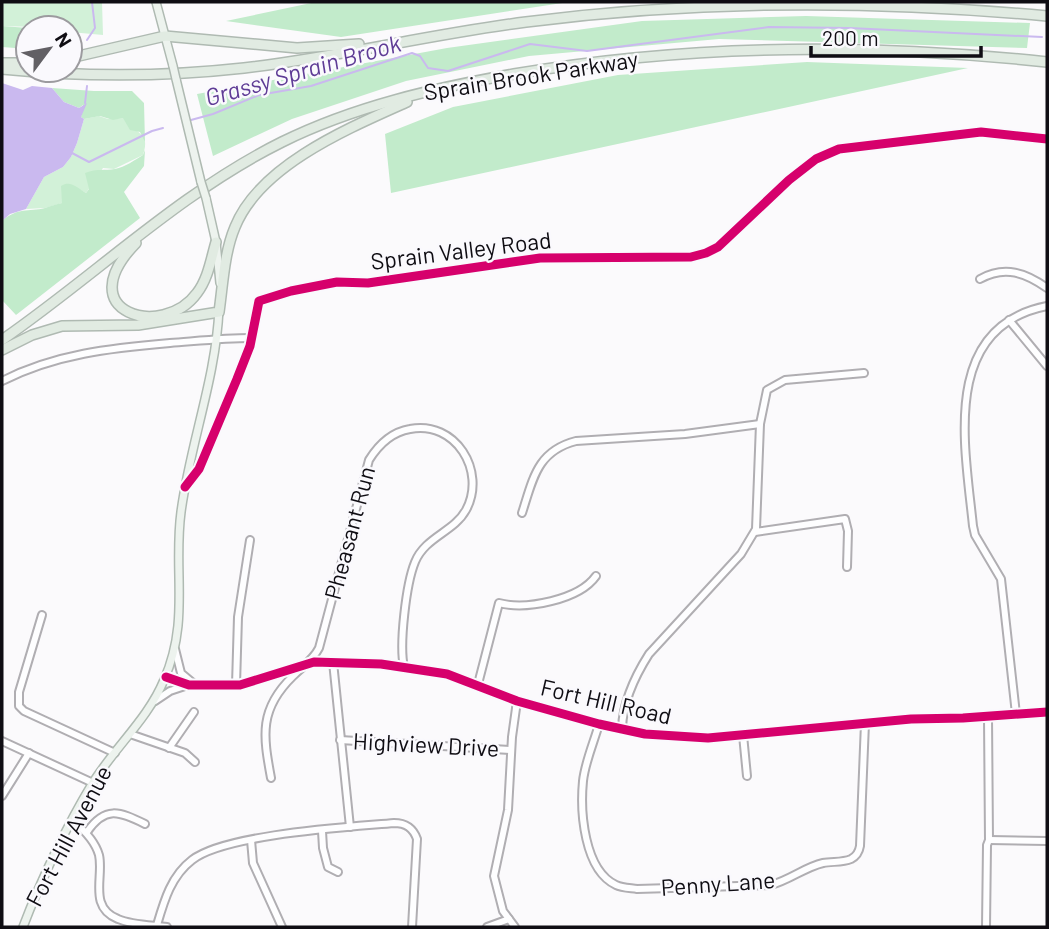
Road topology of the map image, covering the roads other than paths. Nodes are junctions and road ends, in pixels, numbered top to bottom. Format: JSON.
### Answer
{"nodes":[{"id":1,"x":156,"y":2,"type":"edge"},
{"id":2,"x":1047,"y":16,"type":"edge"},
{"id":3,"x":165,"y":36,"type":"junction"},
{"id":4,"x":420,"y":39,"type":"junction"},
{"id":5,"x":84,"y":55,"type":"edge"},
{"id":6,"x":1047,"y":62,"type":"edge"},
{"id":7,"x":2,"y":69,"type":"edge"},
{"id":8,"x":427,"y":92,"type":"junction"},
{"id":9,"x":1047,"y":139,"type":"edge"},
{"id":10,"x":158,"y":221,"type":"junction"},
{"id":11,"x":216,"y":242,"type":"junction"},
{"id":12,"x":980,"y":279,"type":"dead end"},
{"id":13,"x":1047,"y":288,"type":"edge"},
{"id":14,"x":1047,"y":306,"type":"edge"},
{"id":15,"x":219,"y":312,"type":"junction"},
{"id":16,"x":1009,"y":320,"type":"junction"},
{"id":17,"x":251,"y":338,"type":"junction"},
{"id":18,"x":2,"y":340,"type":"edge"},
{"id":19,"x":217,"y":340,"type":"junction"},
{"id":20,"x":2,"y":350,"type":"edge"},
{"id":21,"x":1047,"y":366,"type":"edge"},
{"id":22,"x":864,"y":373,"type":"dead end"},
{"id":23,"x":2,"y":381,"type":"edge"},
{"id":24,"x":760,"y":424,"type":"junction"},
{"id":25,"x":185,"y":487,"type":"junction"},
{"id":26,"x":522,"y":513,"type":"dead end"},
{"id":27,"x":755,"y":532,"type":"junction"},
{"id":28,"x":250,"y":540,"type":"dead end"},
{"id":29,"x":847,"y":567,"type":"dead end"},
{"id":30,"x":596,"y":576,"type":"dead end"},
{"id":31,"x":42,"y":615,"type":"dead end"},
{"id":32,"x":175,"y":649,"type":"junction"},
{"id":33,"x":332,"y":662,"type":"junction"},
{"id":34,"x":307,"y":664,"type":"junction"},
{"id":35,"x":404,"y":667,"type":"junction"},
{"id":36,"x":166,"y":677,"type":"junction"},
{"id":37,"x":192,"y":684,"type":"junction"},
{"id":38,"x":478,"y":684,"type":"junction"},
{"id":39,"x":236,"y":685,"type":"junction"},
{"id":40,"x":517,"y":701,"type":"junction"},
{"id":41,"x":153,"y":702,"type":"junction"},
{"id":42,"x":194,"y":712,"type":"dead end"},
{"id":43,"x":1047,"y":712,"type":"edge"},
{"id":44,"x":1016,"y":714,"type":"junction"},
{"id":45,"x":988,"y":717,"type":"junction"},
{"id":46,"x":864,"y":723,"type":"junction"},
{"id":47,"x":599,"y":724,"type":"junction"},
{"id":48,"x":622,"y":728,"type":"junction"},
{"id":49,"x":130,"y":734,"type":"junction"},
{"id":50,"x":743,"y":735,"type":"junction"},
{"id":51,"x":340,"y":740,"type":"junction"},
{"id":52,"x":2,"y":741,"type":"edge"},
{"id":53,"x":169,"y":748,"type":"junction"},
{"id":54,"x":511,"y":750,"type":"junction"},
{"id":55,"x":29,"y":753,"type":"junction"},
{"id":56,"x":115,"y":753,"type":"junction"},
{"id":57,"x":195,"y":762,"type":"dead end"},
{"id":58,"x":747,"y":776,"type":"dead end"},
{"id":59,"x":271,"y":778,"type":"dead end"},
{"id":60,"x":93,"y":783,"type":"junction"},
{"id":61,"x":2,"y":796,"type":"edge"},
{"id":62,"x":73,"y":821,"type":"junction"},
{"id":63,"x":145,"y":824,"type":"dead end"},
{"id":64,"x":351,"y":827,"type":"junction"},
{"id":65,"x":322,"y":831,"type":"junction"},
{"id":66,"x":87,"y":832,"type":"junction"},
{"id":67,"x":251,"y":840,"type":"junction"},
{"id":68,"x":989,"y":840,"type":"junction"},
{"id":69,"x":1047,"y":841,"type":"edge"},
{"id":70,"x":338,"y":872,"type":"dead end"},
{"id":71,"x":509,"y":919,"type":"junction"},
{"id":72,"x":157,"y":926,"type":"edge"},
{"id":73,"x":23,"y":927,"type":"edge"},
{"id":74,"x":167,"y":927,"type":"edge"},
{"id":75,"x":282,"y":927,"type":"edge"},
{"id":76,"x":412,"y":927,"type":"edge"},
{"id":77,"x":487,"y":927,"type":"edge"},
{"id":78,"x":515,"y":927,"type":"edge"},
{"id":79,"x":986,"y":927,"type":"edge"}],
"edges":[{"from":1,"to":3,"type":"main road","name":"Fort Hill Avenue"},
{"from":2,"to":4,"type":"highway"},
{"from":3,"to":4,"type":"highway"},
{"from":3,"to":5,"type":"highway"},
{"from":3,"to":11,"type":"main road","name":"Fort Hill Avenue","bridge":true},
{"from":4,"to":7,"type":"highway"},
{"from":6,"to":8,"type":"highway","name":"Sprain Brook Parkway"},
{"from":8,"to":10,"type":"highway","name":"Sprain Brook Parkway"},
{"from":8,"to":15,"type":"highway"},
{"from":9,"to":17,"type":"street","name":"Sprain Valley Road"},
{"from":10,"to":11,"type":"highway"},
{"from":10,"to":18,"type":"highway","name":"Sprain Brook Parkway"},
{"from":11,"to":15,"type":"main road","name":"Fort Hill Avenue"},
{"from":12,"to":13,"type":"street"},
{"from":14,"to":16,"type":"street"},
{"from":15,"to":19,"type":"main road","name":"Fort Hill Avenue"},
{"from":15,"to":20,"type":"highway"},
{"from":16,"to":21,"type":"street"},
{"from":16,"to":44,"type":"street"},
{"from":17,"to":19,"type":"street"},
{"from":17,"to":25,"type":"street"},
{"from":19,"to":23,"type":"street"},
{"from":19,"to":25,"type":"main road","name":"Fort Hill Avenue"},
{"from":22,"to":24,"type":"street"},
{"from":24,"to":26,"type":"street"},
{"from":24,"to":27,"type":"street"},
{"from":25,"to":32,"type":"main road","name":"Fort Hill Avenue"},
{"from":27,"to":29,"type":"street"},
{"from":27,"to":48,"type":"street"},
{"from":28,"to":39,"type":"street"},
{"from":30,"to":38,"type":"street"},
{"from":31,"to":56,"type":"street"},
{"from":32,"to":36,"type":"main road","name":"Fort Hill Avenue"},
{"from":32,"to":37,"type":"street"},
{"from":33,"to":34,"type":"street","name":"Fort Hill Road"},
{"from":33,"to":35,"type":"street","name":"Fort Hill Road"},
{"from":33,"to":51,"type":"street"},
{"from":34,"to":35,"type":"street","name":"Pheasant Run"},
{"from":34,"to":39,"type":"street","name":"Fort Hill Road"},
{"from":34,"to":59,"type":"street","name":"Pheasant Run"},
{"from":35,"to":38,"type":"street","name":"Fort Hill Road"},
{"from":36,"to":37,"type":"street","name":"Fort Hill Road"},
{"from":36,"to":41,"type":"main road","name":"Fort Hill Avenue"},
{"from":37,"to":39,"type":"street","name":"Fort Hill Road"},
{"from":37,"to":41,"type":"street"},
{"from":38,"to":40,"type":"street","name":"Fort Hill Road"},
{"from":40,"to":47,"type":"street","name":"Fort Hill Road"},
{"from":40,"to":54,"type":"street"},
{"from":41,"to":49,"type":"main road","name":"Fort Hill Avenue"},
{"from":42,"to":53,"type":"street"},
{"from":43,"to":44,"type":"street","name":"Fort Hill Road"},
{"from":44,"to":45,"type":"street","name":"Fort Hill Road"},
{"from":45,"to":46,"type":"street","name":"Fort Hill Road"},
{"from":45,"to":68,"type":"street"},
{"from":46,"to":47,"type":"street","name":"Penny Lane"},
{"from":46,"to":50,"type":"street","name":"Fort Hill Road"},
{"from":47,"to":48,"type":"street","name":"Fort Hill Road"},
{"from":48,"to":50,"type":"street","name":"Fort Hill Road"},
{"from":49,"to":53,"type":"street"},
{"from":49,"to":56,"type":"main road","name":"Fort Hill Avenue"},
{"from":50,"to":58,"type":"street"},
{"from":51,"to":54,"type":"street","name":"Highview Drive"},
{"from":51,"to":64,"type":"street"},
{"from":52,"to":55,"type":"street"},
{"from":53,"to":57,"type":"street"},
{"from":54,"to":71,"type":"street"},
{"from":55,"to":60,"type":"street"},
{"from":55,"to":61,"type":"street"},
{"from":56,"to":60,"type":"main road","name":"Fort Hill Avenue"},
{"from":60,"to":62,"type":"main road","name":"Fort Hill Avenue"},
{"from":62,"to":66,"type":"street"},
{"from":62,"to":73,"type":"main road","name":"Fort Hill Avenue"},
{"from":63,"to":66,"type":"street"},
{"from":64,"to":65,"type":"street"},
{"from":64,"to":76,"type":"street"},
{"from":65,"to":67,"type":"street"},
{"from":65,"to":70,"type":"street"},
{"from":66,"to":72,"type":"street"},
{"from":67,"to":72,"type":"street"},
{"from":67,"to":75,"type":"street"},
{"from":68,"to":69,"type":"street"},
{"from":68,"to":79,"type":"street"},
{"from":71,"to":77,"type":"street"},
{"from":71,"to":78,"type":"street"},
{"from":72,"to":74,"type":"street"}]}
